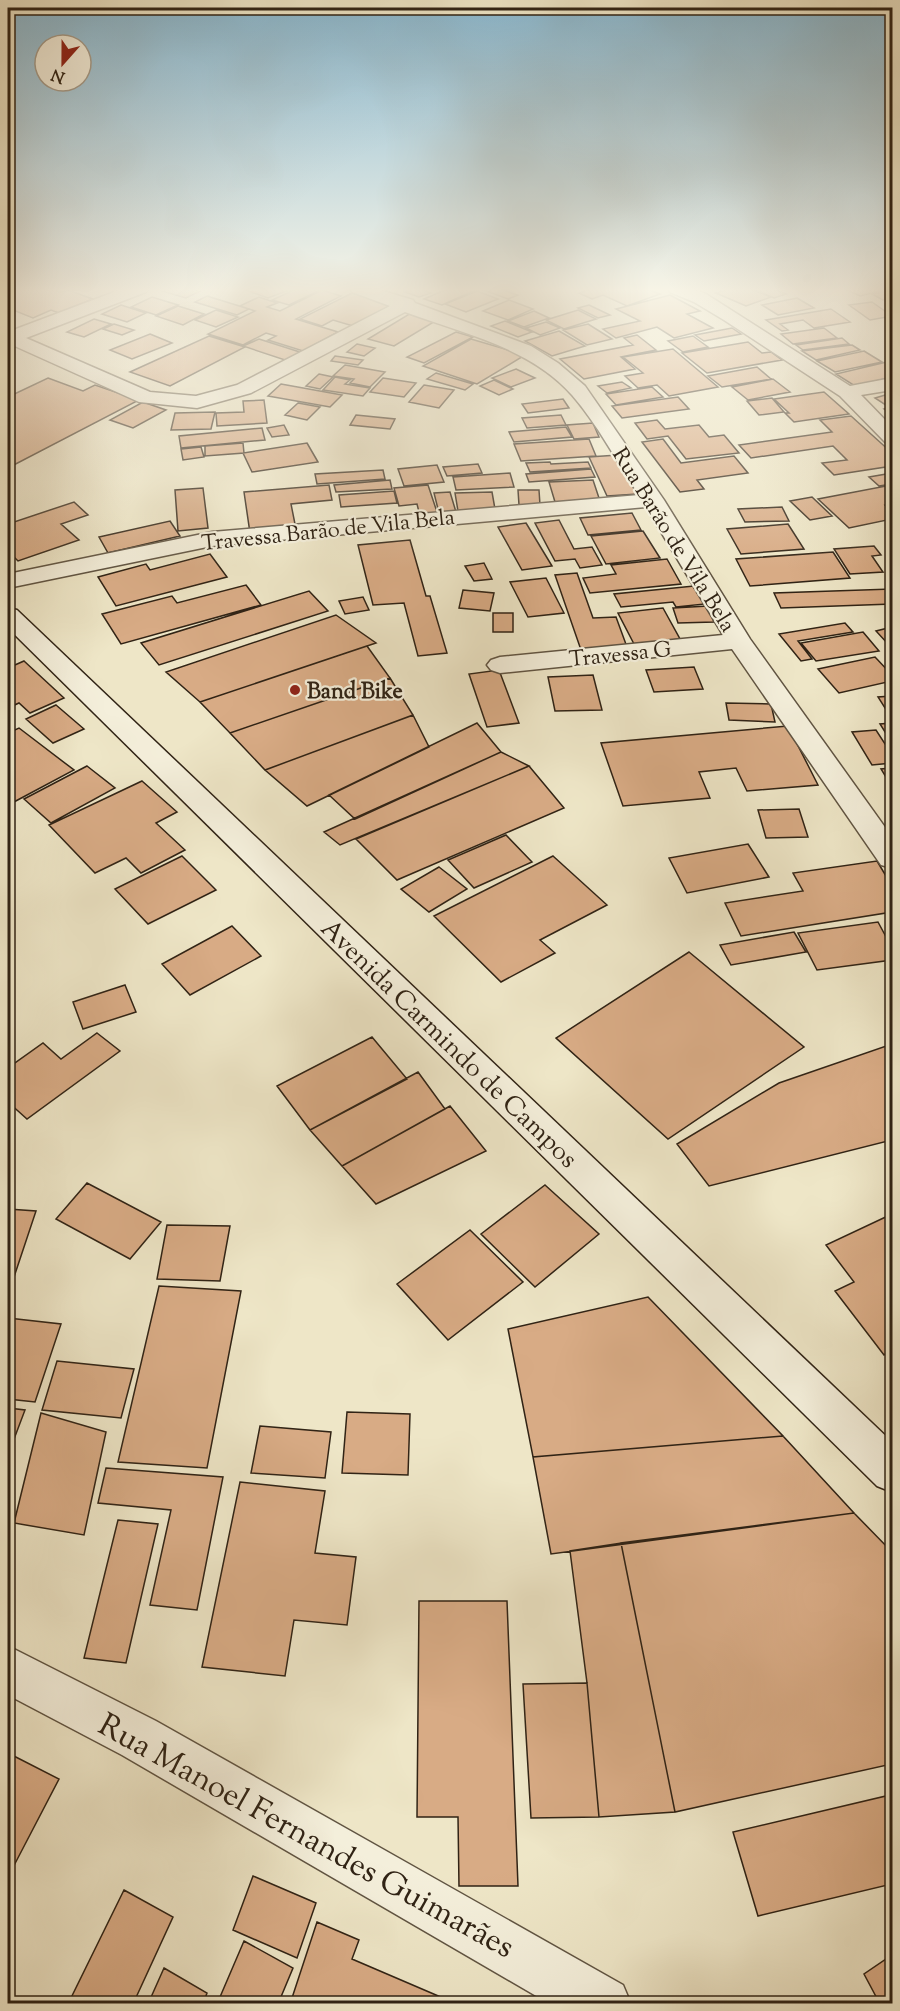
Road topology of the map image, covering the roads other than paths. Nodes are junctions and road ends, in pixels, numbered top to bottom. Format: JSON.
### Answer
{"nodes":[{"id":1,"x":109,"y":382,"type":"edge"},
{"id":2,"x":258,"y":382,"type":"edge"},
{"id":3,"x":568,"y":382,"type":"edge"},
{"id":4,"x":831,"y":382,"type":"edge"},
{"id":5,"x":892,"y":384,"type":"edge"},
{"id":6,"x":847,"y":392,"type":"junction"},
{"id":7,"x":892,"y":438,"type":"edge"},
{"id":8,"x":653,"y":500,"type":"junction"},
{"id":9,"x":8,"y":581,"type":"edge"},
{"id":10,"x":8,"y":615,"type":"edge"},
{"id":11,"x":739,"y":641,"type":"junction"},
{"id":12,"x":500,"y":665,"type":"dead end"},
{"id":13,"x":892,"y":858,"type":"edge"},
{"id":14,"x":892,"y":1471,"type":"edge"},
{"id":15,"x":8,"y":1670,"type":"edge"},
{"id":16,"x":604,"y":2004,"type":"edge"}],
"edges":[{"from":1,"to":2,"type":"street"},
{"from":3,"to":8,"type":"street","name":"Rua Barão de Vila Bela"},
{"from":4,"to":6,"type":"street"},
{"from":5,"to":6,"type":"street"},
{"from":6,"to":7,"type":"street"},
{"from":8,"to":9,"type":"street","name":"Travessa Barão de Vila Bela"},
{"from":8,"to":11,"type":"street","name":"Rua Barão de Vila Bela"},
{"from":10,"to":14,"type":"street","name":"Avenida Carmindo de Campos"},
{"from":11,"to":12,"type":"street","name":"Travessa G"},
{"from":11,"to":13,"type":"street","name":"Rua Barão de Vila Bela"},
{"from":15,"to":16,"type":"street","name":"Rua Manoel Fernandes Guimarães"}]}
